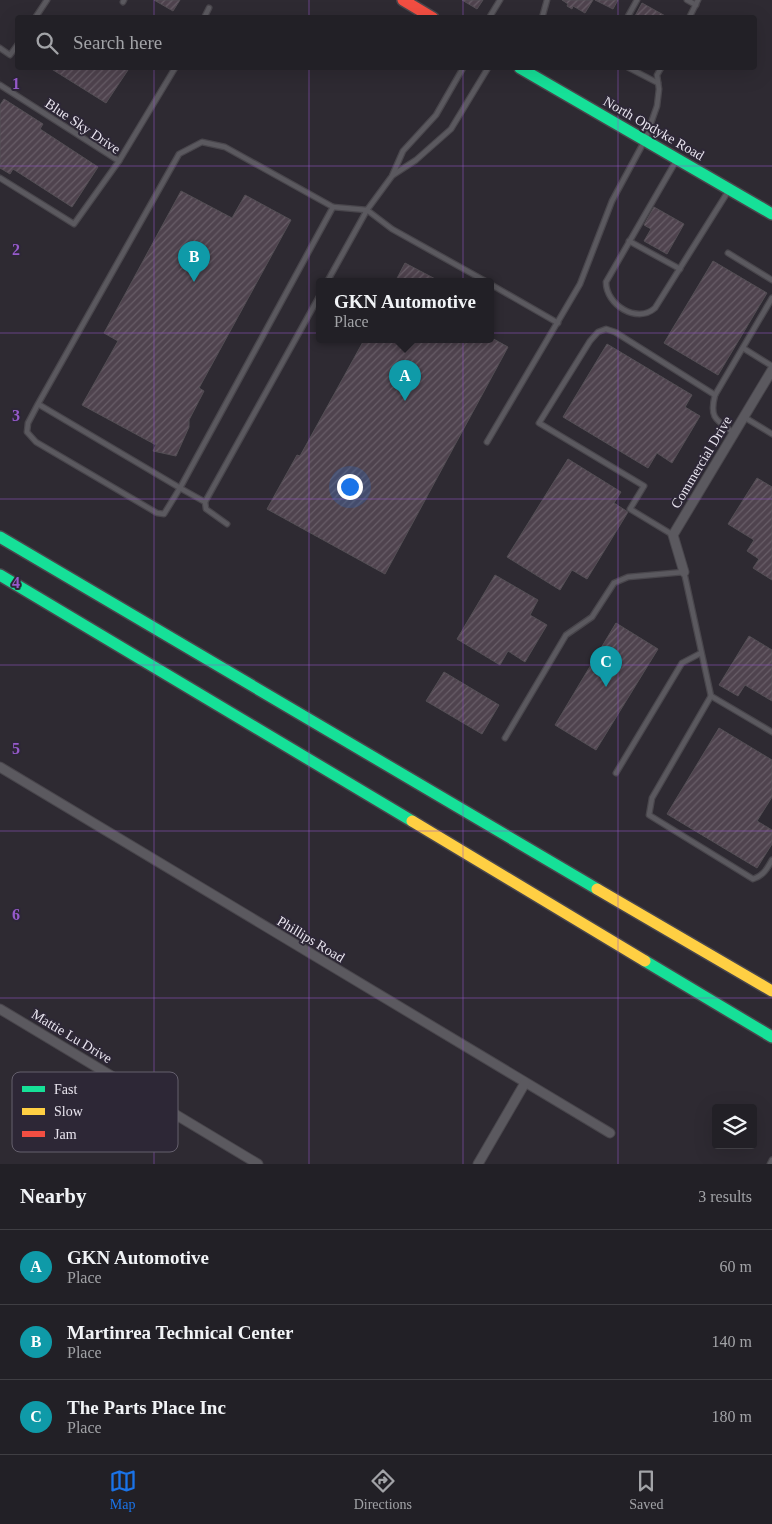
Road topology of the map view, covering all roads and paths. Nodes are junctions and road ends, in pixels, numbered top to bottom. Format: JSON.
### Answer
{"nodes":[{"id":1,"x":47,"y":0,"type":"edge"},
{"id":2,"x":403,"y":0,"type":"edge"},
{"id":3,"x":500,"y":0,"type":"edge"},
{"id":4,"x":547,"y":0,"type":"edge"},
{"id":5,"x":637,"y":0,"type":"edge"},
{"id":6,"x":687,"y":0,"type":"edge"},
{"id":7,"x":697,"y":2,"type":"edge"},
{"id":8,"x":210,"y":8,"type":"dead end"},
{"id":9,"x":37,"y":15,"type":"edge"},
{"id":10,"x":206,"y":15,"type":"edge"},
{"id":11,"x":429,"y":15,"type":"edge"},
{"id":12,"x":491,"y":15,"type":"edge"},
{"id":13,"x":543,"y":15,"type":"edge"},
{"id":14,"x":629,"y":15,"type":"edge"},
{"id":15,"x":690,"y":15,"type":"edge"},
{"id":16,"x":0,"y":48,"type":"edge"},
{"id":17,"x":15,"y":48,"type":"edge"},
{"id":18,"x":174,"y":70,"type":"edge"},
{"id":19,"x":462,"y":70,"type":"edge"},
{"id":20,"x":487,"y":70,"type":"edge"},
{"id":21,"x":524,"y":70,"type":"edge"},
{"id":22,"x":634,"y":70,"type":"edge"},
{"id":23,"x":660,"y":70,"type":"edge"},
{"id":24,"x":658,"y":83,"type":"junction"},
{"id":25,"x":0,"y":85,"type":"edge"},
{"id":26,"x":645,"y":140,"type":"junction"},
{"id":27,"x":677,"y":158,"type":"junction"},
{"id":28,"x":119,"y":161,"type":"junction"},
{"id":29,"x":392,"y":176,"type":"junction"},
{"id":30,"x":0,"y":178,"type":"edge"},
{"id":31,"x":730,"y":189,"type":"junction"},
{"id":32,"x":333,"y":207,"type":"junction"},
{"id":33,"x":367,"y":210,"type":"junction"},
{"id":34,"x":772,"y":214,"type":"edge"},
{"id":35,"x":629,"y":240,"type":"junction"},
{"id":36,"x":728,"y":253,"type":"dead end"},
{"id":37,"x":680,"y":269,"type":"junction"},
{"id":38,"x":329,"y":278,"type":"edge"},
{"id":39,"x":479,"y":278,"type":"edge"},
{"id":40,"x":772,"y":280,"type":"edge"},
{"id":41,"x":494,"y":286,"type":"edge"},
{"id":42,"x":772,"y":298,"type":"edge"},
{"id":43,"x":316,"y":302,"type":"edge"},
{"id":44,"x":558,"y":323,"type":"junction"},
{"id":45,"x":743,"y":348,"type":"junction"},
{"id":46,"x":772,"y":366,"type":"edge"},
{"id":47,"x":772,"y":370,"type":"edge"},
{"id":48,"x":715,"y":395,"type":"junction"},
{"id":49,"x":38,"y":404,"type":"junction"},
{"id":50,"x":744,"y":417,"type":"junction"},
{"id":51,"x":734,"y":432,"type":"junction"},
{"id":52,"x":772,"y":434,"type":"edge"},
{"id":53,"x":487,"y":442,"type":"dead end"},
{"id":54,"x":180,"y":488,"type":"junction"},
{"id":55,"x":205,"y":502,"type":"junction"},
{"id":56,"x":227,"y":524,"type":"dead end"},
{"id":57,"x":673,"y":535,"type":"junction"},
{"id":58,"x":0,"y":537,"type":"edge"},
{"id":59,"x":684,"y":572,"type":"junction"},
{"id":60,"x":0,"y":575,"type":"edge"},
{"id":61,"x":701,"y":653,"type":"junction"},
{"id":62,"x":711,"y":696,"type":"junction"},
{"id":63,"x":772,"y":732,"type":"edge"},
{"id":64,"x":505,"y":738,"type":"dead end"},
{"id":65,"x":0,"y":767,"type":"edge"},
{"id":66,"x":616,"y":773,"type":"dead end"},
{"id":67,"x":772,"y":860,"type":"edge"},
{"id":68,"x":772,"y":990,"type":"edge"},
{"id":69,"x":0,"y":1009,"type":"edge"},
{"id":70,"x":772,"y":1037,"type":"edge"},
{"id":71,"x":105,"y":1072,"type":"edge"},
{"id":72,"x":525,"y":1083,"type":"junction"},
{"id":73,"x":178,"y":1116,"type":"edge"},
{"id":74,"x":610,"y":1133,"type":"dead end"},
{"id":75,"x":772,"y":1160,"type":"edge"},
{"id":76,"x":258,"y":1164,"type":"edge"},
{"id":77,"x":478,"y":1164,"type":"edge"},
{"id":78,"x":770,"y":1164,"type":"edge"}],
"edges":[{"from":1,"to":9,"type":"lane"},
{"from":2,"to":11,"type":"main road"},
{"from":3,"to":12,"type":"lane"},
{"from":4,"to":13,"type":"lane"},
{"from":5,"to":14,"type":"lane"},
{"from":6,"to":7,"type":"lane"},
{"from":7,"to":15,"type":"lane"},
{"from":8,"to":10,"type":"lane"},
{"from":16,"to":17,"type":"lane"},
{"from":18,"to":28,"type":"lane"},
{"from":19,"to":29,"type":"lane"},
{"from":20,"to":29,"type":"lane"},
{"from":21,"to":26,"type":"main road","name":"North Opdyke Road"},
{"from":22,"to":24,"type":"lane"},
{"from":23,"to":24,"type":"lane"},
{"from":24,"to":26,"type":"lane"},
{"from":25,"to":28,"type":"lane","name":"Blue Sky Drive"},
{"from":26,"to":27,"type":"main road","name":"North Opdyke Road"},
{"from":26,"to":44,"type":"lane"},
{"from":27,"to":31,"type":"main road","name":"North Opdyke Road"},
{"from":27,"to":35,"type":"lane"},
{"from":28,"to":30,"type":"lane","name":"Blue Sky Drive"},
{"from":29,"to":33,"type":"lane"},
{"from":31,"to":34,"type":"main road","name":"North Opdyke Road"},
{"from":31,"to":37,"type":"lane"},
{"from":32,"to":33,"type":"lane"},
{"from":32,"to":49,"type":"lane"},
{"from":32,"to":54,"type":"lane"},
{"from":33,"to":38,"type":"lane"},
{"from":33,"to":39,"type":"lane"},
{"from":35,"to":37,"type":"lane"},
{"from":35,"to":37,"type":"lane"},
{"from":36,"to":40,"type":"lane"},
{"from":41,"to":44,"type":"lane"},
{"from":42,"to":45,"type":"lane"},
{"from":43,"to":55,"type":"lane"},
{"from":44,"to":53,"type":"lane"},
{"from":45,"to":46,"type":"lane"},
{"from":45,"to":48,"type":"lane"},
{"from":47,"to":50,"type":"street","name":"Commercial Drive"},
{"from":48,"to":51,"type":"lane"},
{"from":48,"to":57,"type":"lane"},
{"from":49,"to":54,"type":"lane"},
{"from":49,"to":54,"type":"lane"},
{"from":50,"to":51,"type":"street","name":"Commercial Drive"},
{"from":50,"to":52,"type":"lane"},
{"from":51,"to":57,"type":"street","name":"Commercial Drive"},
{"from":54,"to":55,"type":"lane"},
{"from":55,"to":56,"type":"lane"},
{"from":57,"to":59,"type":"street"},
{"from":58,"to":68,"type":"main road"},
{"from":59,"to":61,"type":"lane"},
{"from":59,"to":64,"type":"lane"},
{"from":60,"to":70,"type":"main road"},
{"from":61,"to":62,"type":"lane"},
{"from":61,"to":66,"type":"lane"},
{"from":62,"to":63,"type":"lane"},
{"from":62,"to":67,"type":"lane"},
{"from":65,"to":72,"type":"street","name":"Phillips Road"},
{"from":69,"to":71,"type":"street","name":"Mattie Lu Drive"},
{"from":72,"to":74,"type":"street","name":"Phillips Road"},
{"from":72,"to":77,"type":"street"},
{"from":73,"to":76,"type":"street","name":"Mattie Lu Drive"},
{"from":75,"to":78,"type":"lane"}]}
